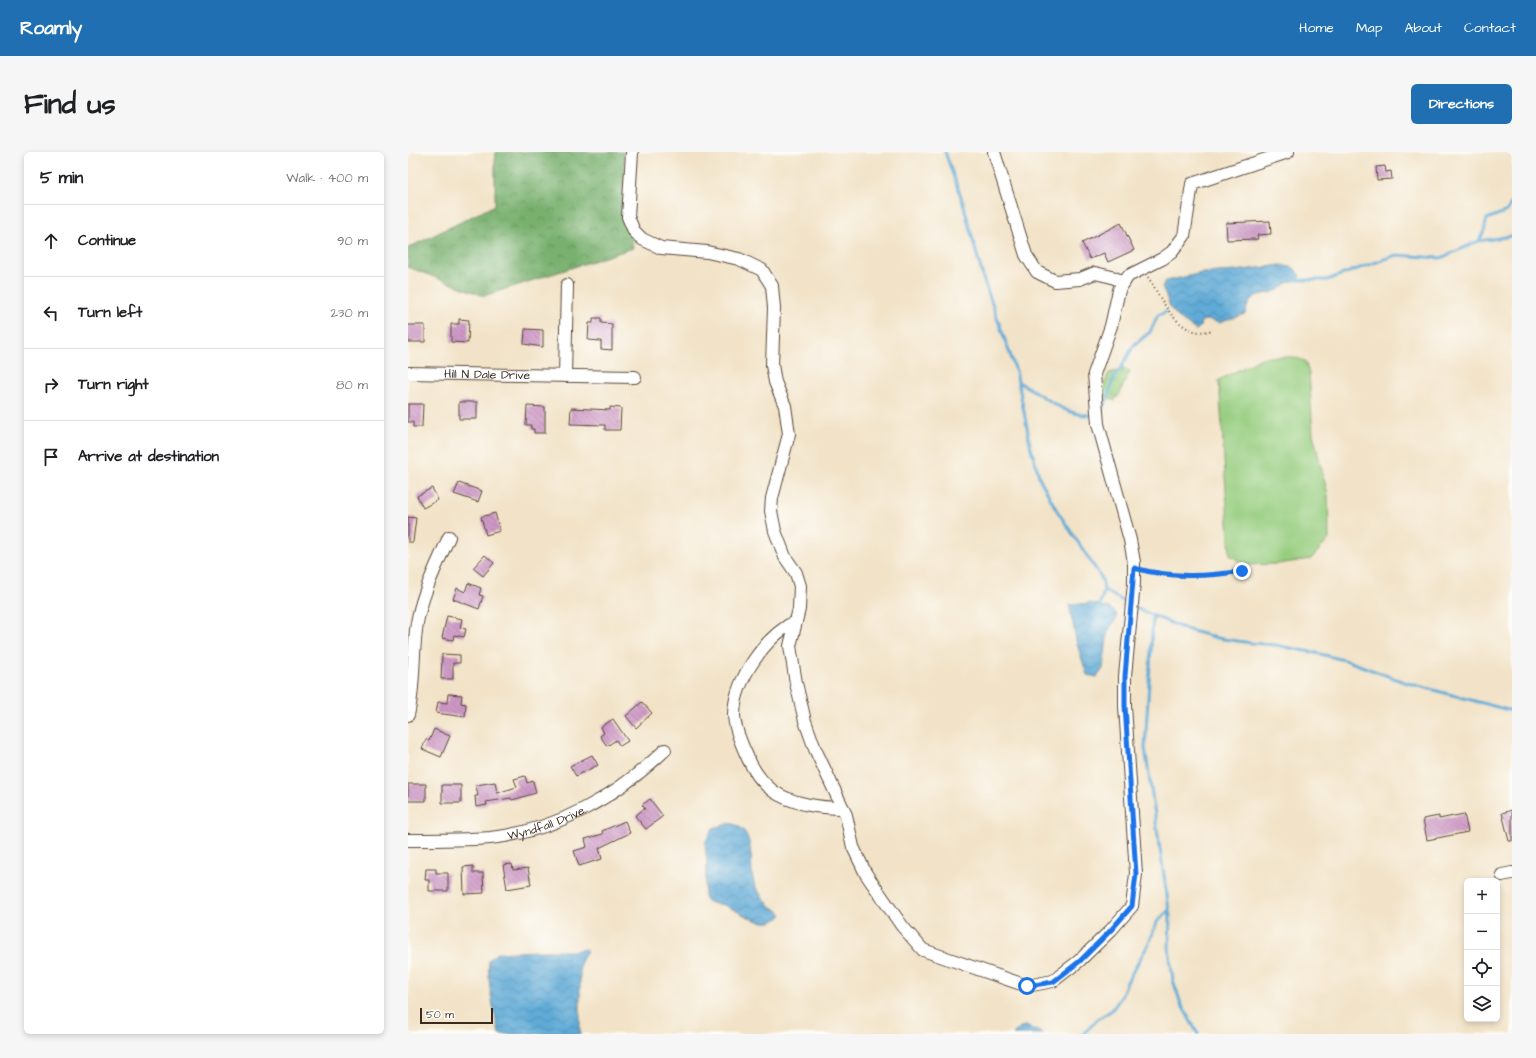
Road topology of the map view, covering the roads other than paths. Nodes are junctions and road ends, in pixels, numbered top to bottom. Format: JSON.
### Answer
{"nodes":[{"id":1,"x":632,"y":152,"type":"edge"},
{"id":2,"x":994,"y":152,"type":"edge"},
{"id":3,"x":1288,"y":152,"type":"edge"},
{"id":4,"x":1124,"y":282,"type":"junction"},
{"id":5,"x":567,"y":285,"type":"dead end"},
{"id":6,"x":408,"y":373,"type":"edge"},
{"id":7,"x":565,"y":376,"type":"junction"},
{"id":8,"x":634,"y":377,"type":"dead end"},
{"id":9,"x":449,"y":537,"type":"dead end"},
{"id":10,"x":796,"y":621,"type":"junction"},
{"id":11,"x":408,"y":715,"type":"edge"},
{"id":12,"x":664,"y":750,"type":"dead end"},
{"id":13,"x":843,"y":808,"type":"junction"},
{"id":14,"x":408,"y":840,"type":"edge"}],
"edges":[{"from":1,"to":10,"type":"street"},
{"from":2,"to":4,"type":"street"},
{"from":3,"to":4,"type":"street"},
{"from":4,"to":13,"type":"street"},
{"from":5,"to":7,"type":"street"},
{"from":6,"to":7,"type":"street","name":"Hill N Dale Drive"},
{"from":7,"to":8,"type":"street","name":"Hill N Dale Drive"},
{"from":9,"to":11,"type":"street"},
{"from":10,"to":13,"type":"street"},
{"from":10,"to":13,"type":"street"},
{"from":12,"to":14,"type":"street","name":"Wyndfall Drive"}]}
